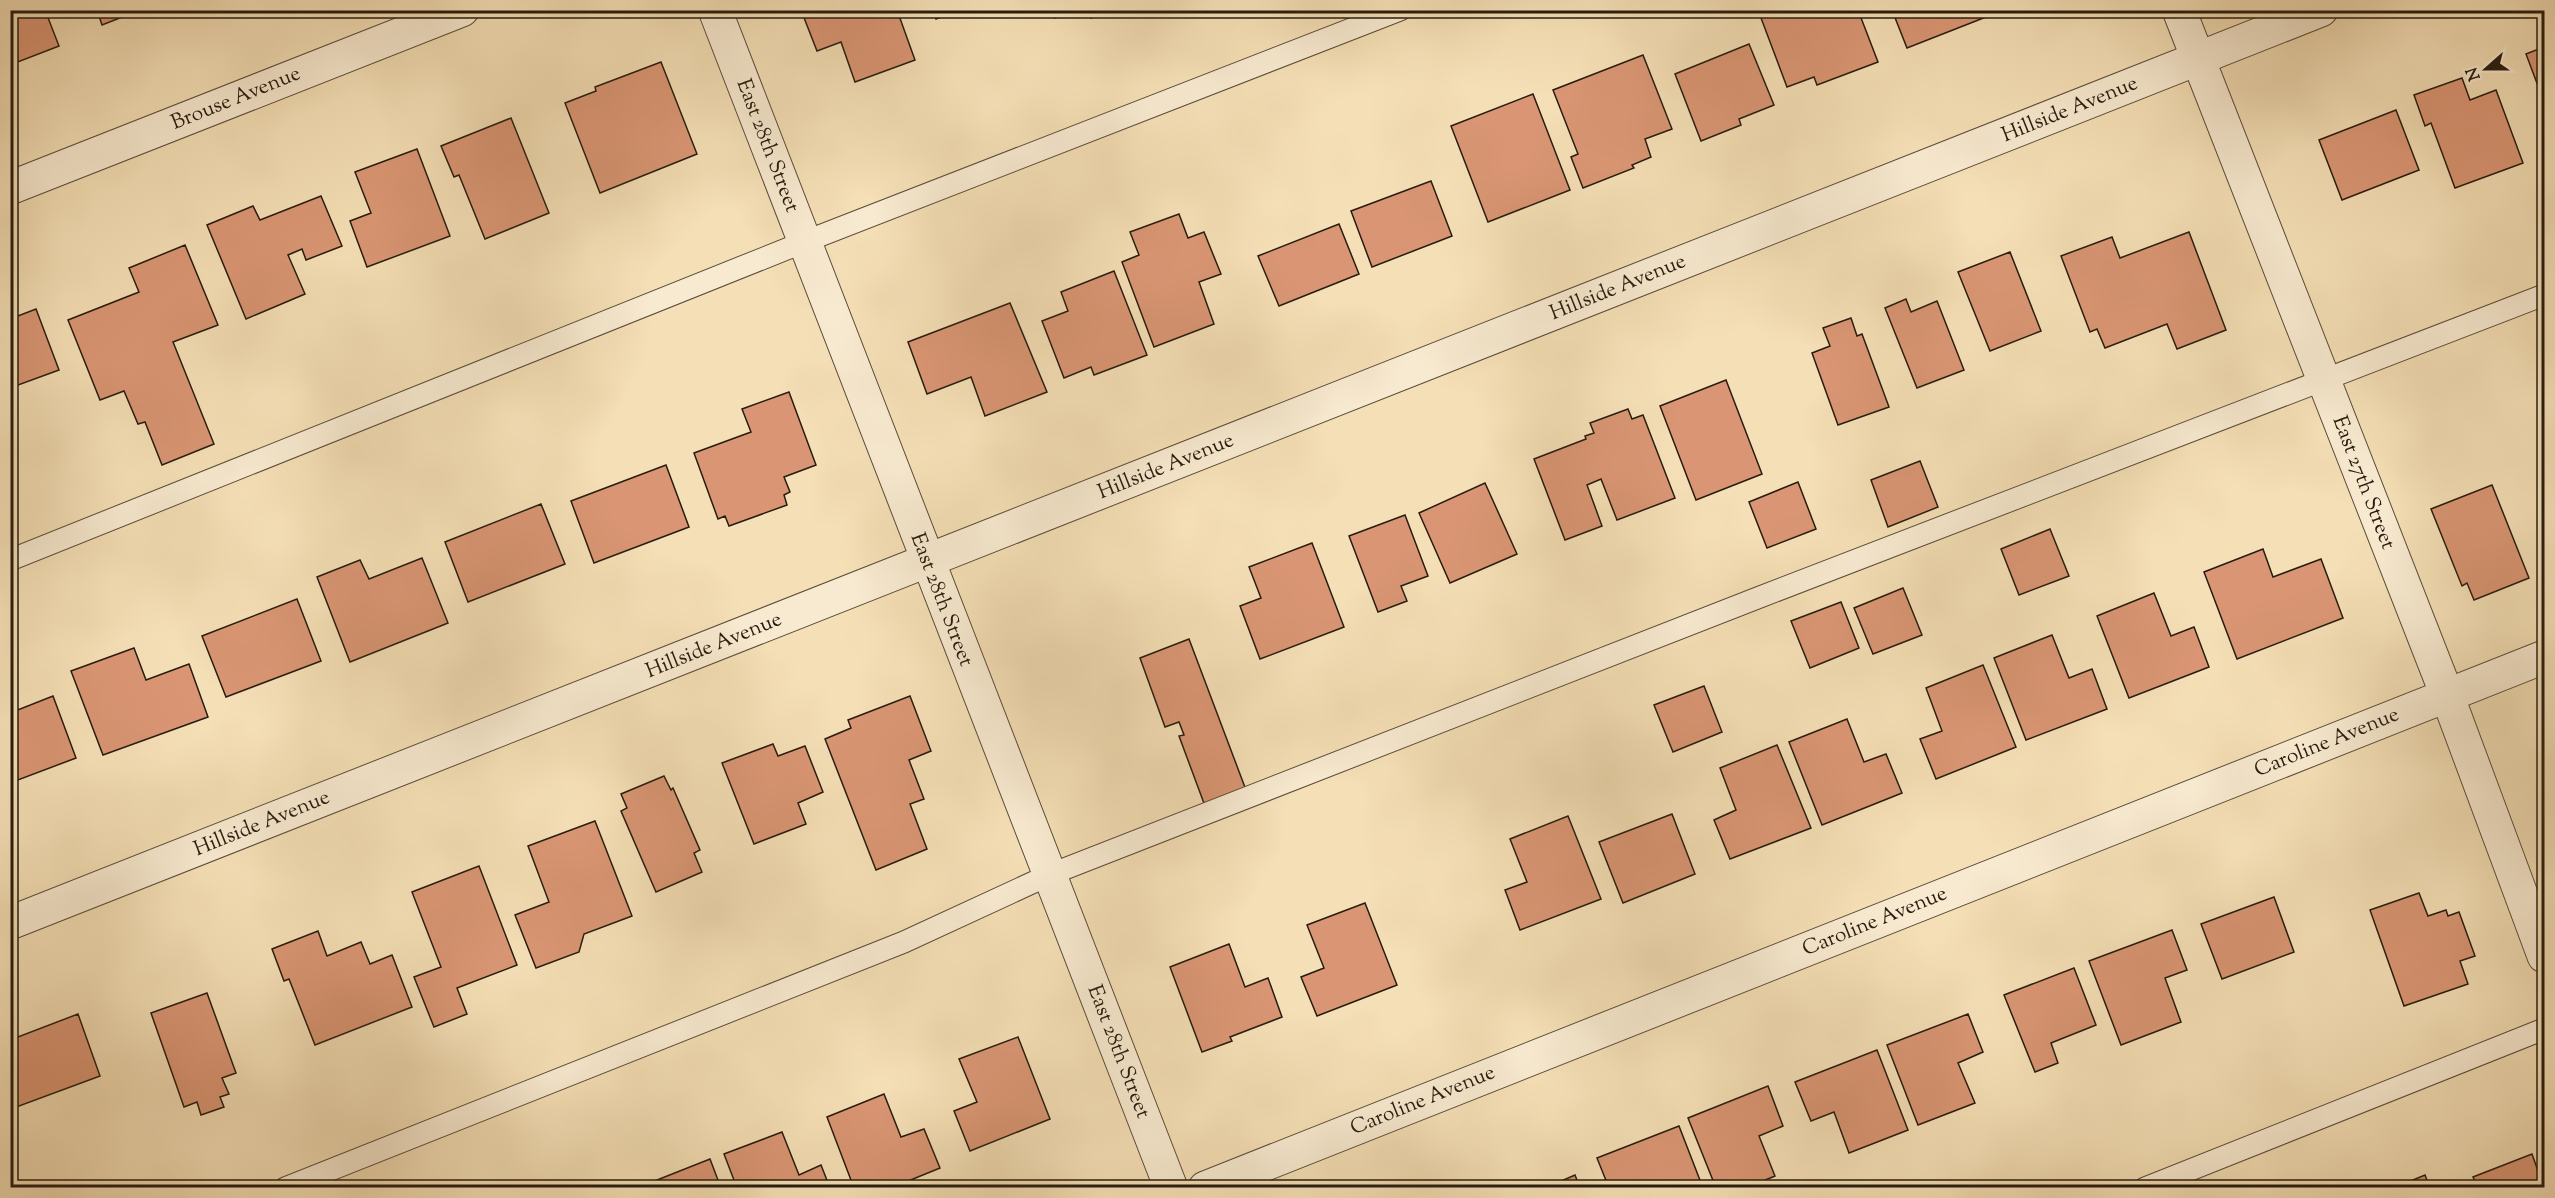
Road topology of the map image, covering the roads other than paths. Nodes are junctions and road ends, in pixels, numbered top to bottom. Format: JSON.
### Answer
{"nodes":[{"id":1,"x":462,"y":10,"type":"edge"},
{"id":2,"x":715,"y":10,"type":"edge"},
{"id":3,"x":1400,"y":10,"type":"edge"},
{"id":4,"x":2179,"y":10,"type":"edge"},
{"id":5,"x":2321,"y":10,"type":"edge"},
{"id":6,"x":2198,"y":60,"type":"junction"},
{"id":7,"x":10,"y":188,"type":"edge"},
{"id":8,"x":804,"y":243,"type":"junction"},
{"id":9,"x":2544,"y":295,"type":"edge"},
{"id":10,"x":2323,"y":381,"type":"junction"},
{"id":11,"x":10,"y":560,"type":"edge"},
{"id":12,"x":926,"y":562,"type":"junction"},
{"id":13,"x":2544,"y":657,"type":"edge"},
{"id":14,"x":2446,"y":696,"type":"junction"},
{"id":15,"x":1049,"y":875,"type":"junction"},
{"id":16,"x":10,"y":923,"type":"edge"},
{"id":17,"x":2544,"y":956,"type":"edge"},
{"id":18,"x":2544,"y":1029,"type":"edge"},
{"id":19,"x":285,"y":1188,"type":"edge"},
{"id":20,"x":1171,"y":1188,"type":"edge"},
{"id":21,"x":1205,"y":1188,"type":"edge"},
{"id":22,"x":2145,"y":1188,"type":"edge"}],
"edges":[{"from":1,"to":7,"type":"street","name":"Brouse Avenue"},
{"from":2,"to":8,"type":"street","name":"East 28th Street"},
{"from":3,"to":8,"type":"lane"},
{"from":4,"to":6,"type":"street","name":"East 27th Street"},
{"from":5,"to":6,"type":"street","name":"Hillside Avenue"},
{"from":6,"to":10,"type":"street","name":"East 27th Street"},
{"from":6,"to":12,"type":"street","name":"Hillside Avenue"},
{"from":8,"to":11,"type":"lane"},
{"from":8,"to":12,"type":"street","name":"East 28th Street"},
{"from":9,"to":10,"type":"lane"},
{"from":10,"to":14,"type":"street","name":"East 27th Street"},
{"from":10,"to":15,"type":"lane"},
{"from":12,"to":15,"type":"street","name":"East 28th Street"},
{"from":12,"to":16,"type":"street","name":"Hillside Avenue"},
{"from":13,"to":14,"type":"street","name":"Caroline Avenue"},
{"from":14,"to":17,"type":"street","name":"East 27th Street"},
{"from":14,"to":21,"type":"street","name":"Caroline Avenue"},
{"from":15,"to":19,"type":"lane"},
{"from":15,"to":20,"type":"street","name":"East 28th Street"},
{"from":18,"to":22,"type":"lane"}]}
